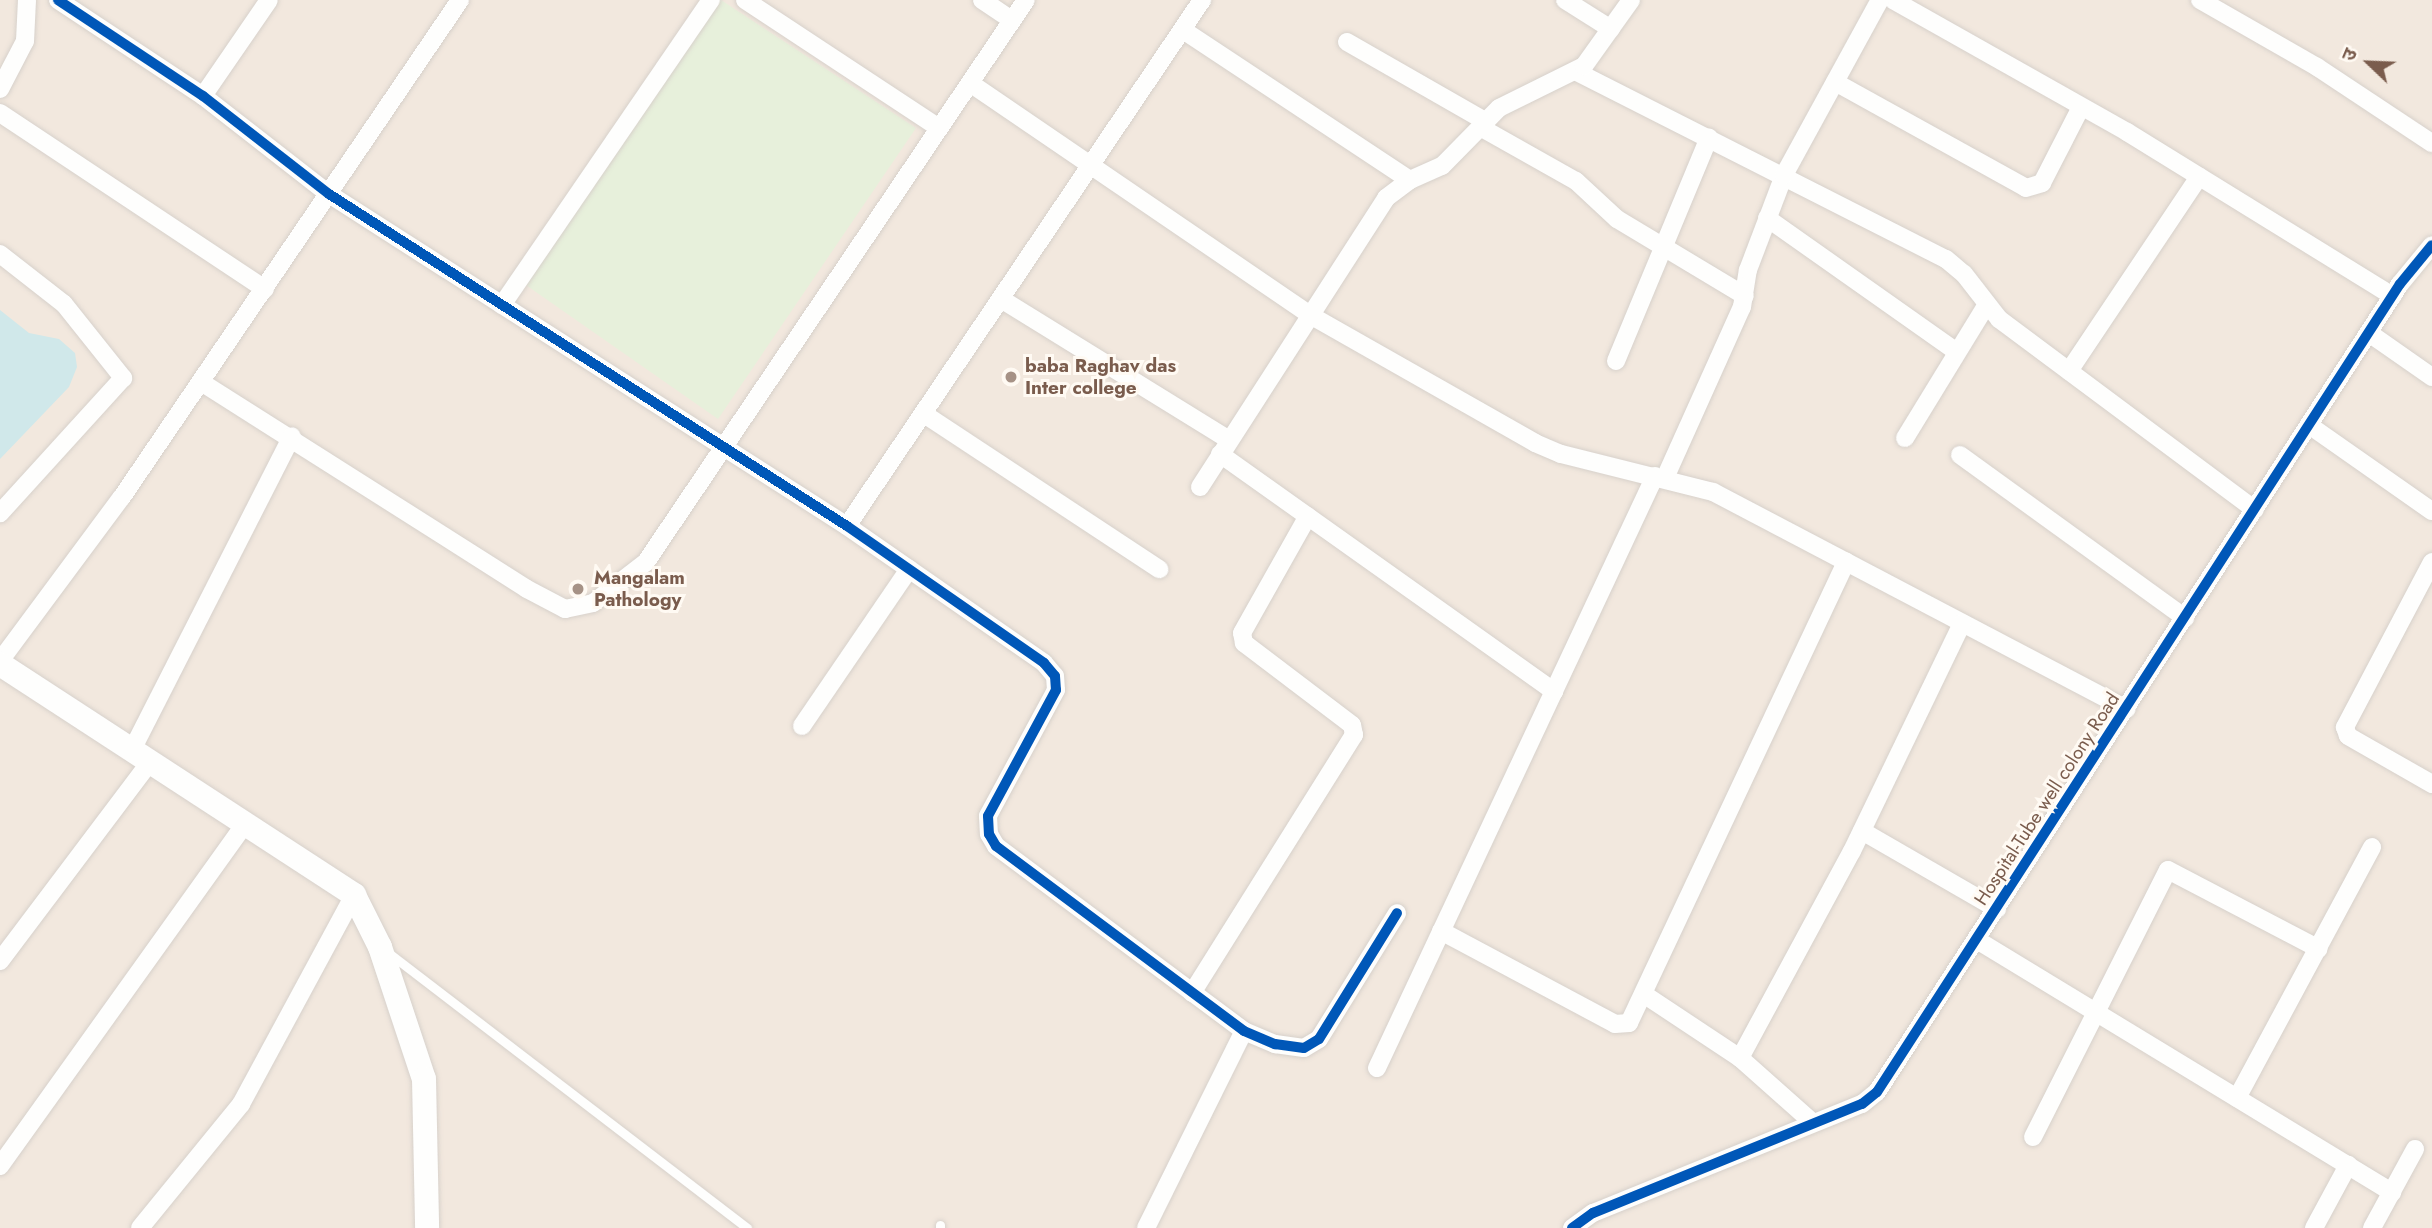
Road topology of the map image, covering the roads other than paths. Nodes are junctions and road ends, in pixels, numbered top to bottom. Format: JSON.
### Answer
{"nodes":[{"id":1,"x":27,"y":0,"type":"edge"},
{"id":2,"x":58,"y":0,"type":"edge"},
{"id":3,"x":270,"y":0,"type":"edge"},
{"id":4,"x":460,"y":0,"type":"edge"},
{"id":5,"x":710,"y":0,"type":"edge"},
{"id":6,"x":745,"y":0,"type":"edge"},
{"id":7,"x":982,"y":0,"type":"edge"},
{"id":8,"x":1026,"y":0,"type":"edge"},
{"id":9,"x":1202,"y":0,"type":"edge"},
{"id":10,"x":1565,"y":0,"type":"edge"},
{"id":11,"x":1631,"y":0,"type":"edge"},
{"id":12,"x":1880,"y":0,"type":"edge"},
{"id":13,"x":1893,"y":0,"type":"edge"},
{"id":14,"x":2200,"y":0,"type":"edge"},
{"id":15,"x":1012,"y":20,"type":"junction"},
{"id":16,"x":1611,"y":29,"type":"junction"},
{"id":17,"x":1183,"y":30,"type":"junction"},
{"id":18,"x":1347,"y":42,"type":"dead end"},
{"id":19,"x":1575,"y":71,"type":"junction"},
{"id":20,"x":1835,"y":82,"type":"junction"},
{"id":21,"x":970,"y":83,"type":"junction"},
{"id":22,"x":0,"y":89,"type":"edge"},
{"id":23,"x":203,"y":96,"type":"junction"},
{"id":24,"x":2081,"y":107,"type":"junction"},
{"id":25,"x":0,"y":113,"type":"edge"},
{"id":26,"x":1483,"y":124,"type":"junction"},
{"id":27,"x":939,"y":128,"type":"junction"},
{"id":28,"x":1709,"y":138,"type":"junction"},
{"id":29,"x":2432,"y":143,"type":"edge"},
{"id":30,"x":1091,"y":165,"type":"junction"},
{"id":31,"x":1784,"y":175,"type":"junction"},
{"id":32,"x":2199,"y":177,"type":"junction"},
{"id":33,"x":1410,"y":180,"type":"junction"},
{"id":34,"x":329,"y":194,"type":"junction"},
{"id":35,"x":1767,"y":218,"type":"junction"},
{"id":36,"x":2432,"y":246,"type":"edge"},
{"id":37,"x":1663,"y":248,"type":"junction"},
{"id":38,"x":0,"y":254,"type":"edge"},
{"id":39,"x":265,"y":289,"type":"junction"},
{"id":40,"x":1745,"y":296,"type":"junction"},
{"id":41,"x":2393,"y":296,"type":"junction"},
{"id":42,"x":1001,"y":299,"type":"junction"},
{"id":43,"x":502,"y":305,"type":"junction"},
{"id":44,"x":1986,"y":306,"type":"junction"},
{"id":45,"x":1310,"y":315,"type":"junction"},
{"id":46,"x":2368,"y":333,"type":"junction"},
{"id":47,"x":1957,"y":352,"type":"junction"},
{"id":48,"x":1616,"y":361,"type":"dead end"},
{"id":49,"x":2069,"y":371,"type":"junction"},
{"id":50,"x":2432,"y":377,"type":"edge"},
{"id":51,"x":201,"y":382,"type":"junction"},
{"id":52,"x":924,"y":414,"type":"junction"},
{"id":53,"x":2309,"y":425,"type":"junction"},
{"id":54,"x":292,"y":436,"type":"junction"},
{"id":55,"x":1905,"y":438,"type":"dead end"},
{"id":56,"x":722,"y":446,"type":"junction"},
{"id":57,"x":1225,"y":447,"type":"junction"},
{"id":58,"x":1960,"y":455,"type":"dead end"},
{"id":59,"x":1660,"y":477,"type":"junction"},
{"id":60,"x":1200,"y":487,"type":"dead end"},
{"id":61,"x":2255,"y":509,"type":"junction"},
{"id":62,"x":2432,"y":511,"type":"edge"},
{"id":63,"x":0,"y":513,"type":"edge"},
{"id":64,"x":1308,"y":516,"type":"junction"},
{"id":65,"x":847,"y":526,"type":"junction"},
{"id":66,"x":1846,"y":562,"type":"junction"},
{"id":67,"x":2432,"y":562,"type":"edge"},
{"id":68,"x":909,"y":569,"type":"junction"},
{"id":69,"x":1158,"y":569,"type":"dead end"},
{"id":70,"x":2416,"y":588,"type":"junction"},
{"id":71,"x":2432,"y":598,"type":"edge"},
{"id":72,"x":2185,"y":618,"type":"junction"},
{"id":73,"x":1962,"y":623,"type":"junction"},
{"id":74,"x":0,"y":663,"type":"edge"},
{"id":75,"x":1554,"y":691,"type":"junction"},
{"id":76,"x":2126,"y":709,"type":"junction"},
{"id":77,"x":802,"y":726,"type":"dead end"},
{"id":78,"x":141,"y":756,"type":"junction"},
{"id":79,"x":2432,"y":784,"type":"edge"},
{"id":80,"x":245,"y":824,"type":"junction"},
{"id":81,"x":1862,"y":831,"type":"junction"},
{"id":82,"x":2372,"y":847,"type":"dead end"},
{"id":83,"x":354,"y":895,"type":"junction"},
{"id":84,"x":1997,"y":909,"type":"junction"},
{"id":85,"x":1397,"y":913,"type":"dead end"},
{"id":86,"x":1441,"y":931,"type":"junction"},
{"id":87,"x":1977,"y":940,"type":"junction"},
{"id":88,"x":380,"y":947,"type":"junction"},
{"id":89,"x":2319,"y":949,"type":"junction"},
{"id":90,"x":0,"y":961,"type":"edge"},
{"id":91,"x":1192,"y":993,"type":"junction"},
{"id":92,"x":1645,"y":995,"type":"junction"},
{"id":93,"x":2095,"y":1012,"type":"junction"},
{"id":94,"x":1244,"y":1031,"type":"junction"},
{"id":95,"x":1740,"y":1058,"type":"junction"},
{"id":96,"x":1377,"y":1068,"type":"dead end"},
{"id":97,"x":2237,"y":1098,"type":"junction"},
{"id":98,"x":1812,"y":1122,"type":"junction"},
{"id":99,"x":2033,"y":1137,"type":"dead end"},
{"id":100,"x":2415,"y":1149,"type":"dead end"},
{"id":101,"x":2348,"y":1165,"type":"junction"},
{"id":102,"x":0,"y":1166,"type":"edge"},
{"id":103,"x":2392,"y":1192,"type":"junction"},
{"id":104,"x":140,"y":1228,"type":"edge"},
{"id":105,"x":427,"y":1228,"type":"edge"},
{"id":106,"x":747,"y":1228,"type":"edge"},
{"id":107,"x":1146,"y":1228,"type":"edge"},
{"id":108,"x":1572,"y":1228,"type":"edge"},
{"id":109,"x":2314,"y":1228,"type":"edge"},
{"id":110,"x":2372,"y":1228,"type":"edge"}],
"edges":[{"from":1,"to":22,"type":"street"},
{"from":2,"to":23,"type":"street"},
{"from":3,"to":23,"type":"street"},
{"from":4,"to":34,"type":"street"},
{"from":5,"to":43,"type":"street"},
{"from":6,"to":27,"type":"street"},
{"from":7,"to":15,"type":"street"},
{"from":8,"to":15,"type":"street"},
{"from":9,"to":17,"type":"street"},
{"from":10,"to":16,"type":"street"},
{"from":11,"to":16,"type":"street"},
{"from":12,"to":20,"type":"street"},
{"from":13,"to":24,"type":"street"},
{"from":14,"to":29,"type":"street"},
{"from":15,"to":21,"type":"street"},
{"from":16,"to":19,"type":"street"},
{"from":17,"to":30,"type":"street"},
{"from":17,"to":33,"type":"street"},
{"from":18,"to":26,"type":"street"},
{"from":19,"to":26,"type":"street"},
{"from":19,"to":28,"type":"street"},
{"from":20,"to":24,"type":"street"},
{"from":20,"to":31,"type":"street"},
{"from":21,"to":27,"type":"street"},
{"from":21,"to":30,"type":"street"},
{"from":23,"to":34,"type":"street"},
{"from":24,"to":32,"type":"street"},
{"from":25,"to":39,"type":"street"},
{"from":26,"to":33,"type":"street"},
{"from":26,"to":37,"type":"street"},
{"from":27,"to":56,"type":"street"},
{"from":28,"to":31,"type":"street"},
{"from":28,"to":37,"type":"street"},
{"from":30,"to":42,"type":"street"},
{"from":30,"to":45,"type":"street"},
{"from":31,"to":35,"type":"street"},
{"from":31,"to":44,"type":"street"},
{"from":32,"to":41,"type":"street"},
{"from":32,"to":49,"type":"street"},
{"from":33,"to":45,"type":"street"},
{"from":34,"to":39,"type":"street"},
{"from":34,"to":43,"type":"street"},
{"from":35,"to":40,"type":"street"},
{"from":35,"to":47,"type":"street"},
{"from":36,"to":41,"type":"street","name":"Hospital-Tube well colony Road"},
{"from":37,"to":40,"type":"street"},
{"from":37,"to":48,"type":"street"},
{"from":38,"to":63,"type":"street"},
{"from":39,"to":51,"type":"street"},
{"from":40,"to":59,"type":"street"},
{"from":41,"to":46,"type":"street","name":"Hospital-Tube well colony Road"},
{"from":42,"to":52,"type":"street"},
{"from":42,"to":57,"type":"street"},
{"from":43,"to":56,"type":"street"},
{"from":44,"to":47,"type":"street"},
{"from":44,"to":49,"type":"street"},
{"from":45,"to":57,"type":"street"},
{"from":45,"to":59,"type":"street"},
{"from":46,"to":50,"type":"street"},
{"from":46,"to":53,"type":"street","name":"Hospital-Tube well colony Road"},
{"from":47,"to":55,"type":"street"},
{"from":49,"to":61,"type":"street"},
{"from":51,"to":54,"type":"street"},
{"from":51,"to":74,"type":"street"},
{"from":52,"to":65,"type":"street"},
{"from":52,"to":69,"type":"street"},
{"from":53,"to":61,"type":"street","name":"Hospital-Tube well colony Road"},
{"from":53,"to":62,"type":"street"},
{"from":54,"to":56,"type":"street"},
{"from":54,"to":78,"type":"street"},
{"from":56,"to":65,"type":"street"},
{"from":57,"to":60,"type":"street"},
{"from":57,"to":64,"type":"street"},
{"from":58,"to":72,"type":"street"},
{"from":59,"to":66,"type":"street"},
{"from":59,"to":75,"type":"street"},
{"from":61,"to":72,"type":"street","name":"Hospital-Tube well colony Road"},
{"from":64,"to":75,"type":"street"},
{"from":64,"to":91,"type":"street"},
{"from":65,"to":68,"type":"street"},
{"from":66,"to":73,"type":"street"},
{"from":66,"to":92,"type":"street"},
{"from":67,"to":70,"type":"street"},
{"from":68,"to":77,"type":"street"},
{"from":68,"to":91,"type":"street"},
{"from":70,"to":71,"type":"street"},
{"from":70,"to":79,"type":"street"},
{"from":72,"to":76,"type":"street","name":"Hospital-Tube well colony Road"},
{"from":73,"to":76,"type":"street"},
{"from":73,"to":81,"type":"street"},
{"from":74,"to":78,"type":"main road"},
{"from":75,"to":86,"type":"street"},
{"from":76,"to":84,"type":"street","name":"Hospital-Tube well colony Road"},
{"from":78,"to":80,"type":"main road"},
{"from":78,"to":90,"type":"street"},
{"from":80,"to":83,"type":"main road"},
{"from":80,"to":102,"type":"street"},
{"from":81,"to":84,"type":"street"},
{"from":81,"to":95,"type":"street"},
{"from":82,"to":89,"type":"street"},
{"from":83,"to":88,"type":"main road"},
{"from":83,"to":104,"type":"street"},
{"from":84,"to":87,"type":"street","name":"Hospital-Tube well colony Road"},
{"from":85,"to":94,"type":"street"},
{"from":86,"to":92,"type":"street"},
{"from":86,"to":96,"type":"street"},
{"from":87,"to":93,"type":"street"},
{"from":87,"to":98,"type":"street","name":"Hospital-Tube well colony Road"},
{"from":88,"to":105,"type":"main road"},
{"from":88,"to":106,"type":"lane"},
{"from":89,"to":93,"type":"street"},
{"from":89,"to":97,"type":"street"},
{"from":91,"to":94,"type":"street"},
{"from":92,"to":95,"type":"street"},
{"from":93,"to":97,"type":"street"},
{"from":93,"to":99,"type":"street"},
{"from":94,"to":107,"type":"street"},
{"from":95,"to":98,"type":"street"},
{"from":97,"to":101,"type":"street"},
{"from":98,"to":108,"type":"street","name":"Hospital-Tube well colony Road"},
{"from":100,"to":103,"type":"street"},
{"from":101,"to":103,"type":"street"},
{"from":101,"to":109,"type":"street"},
{"from":103,"to":110,"type":"street"}]}
